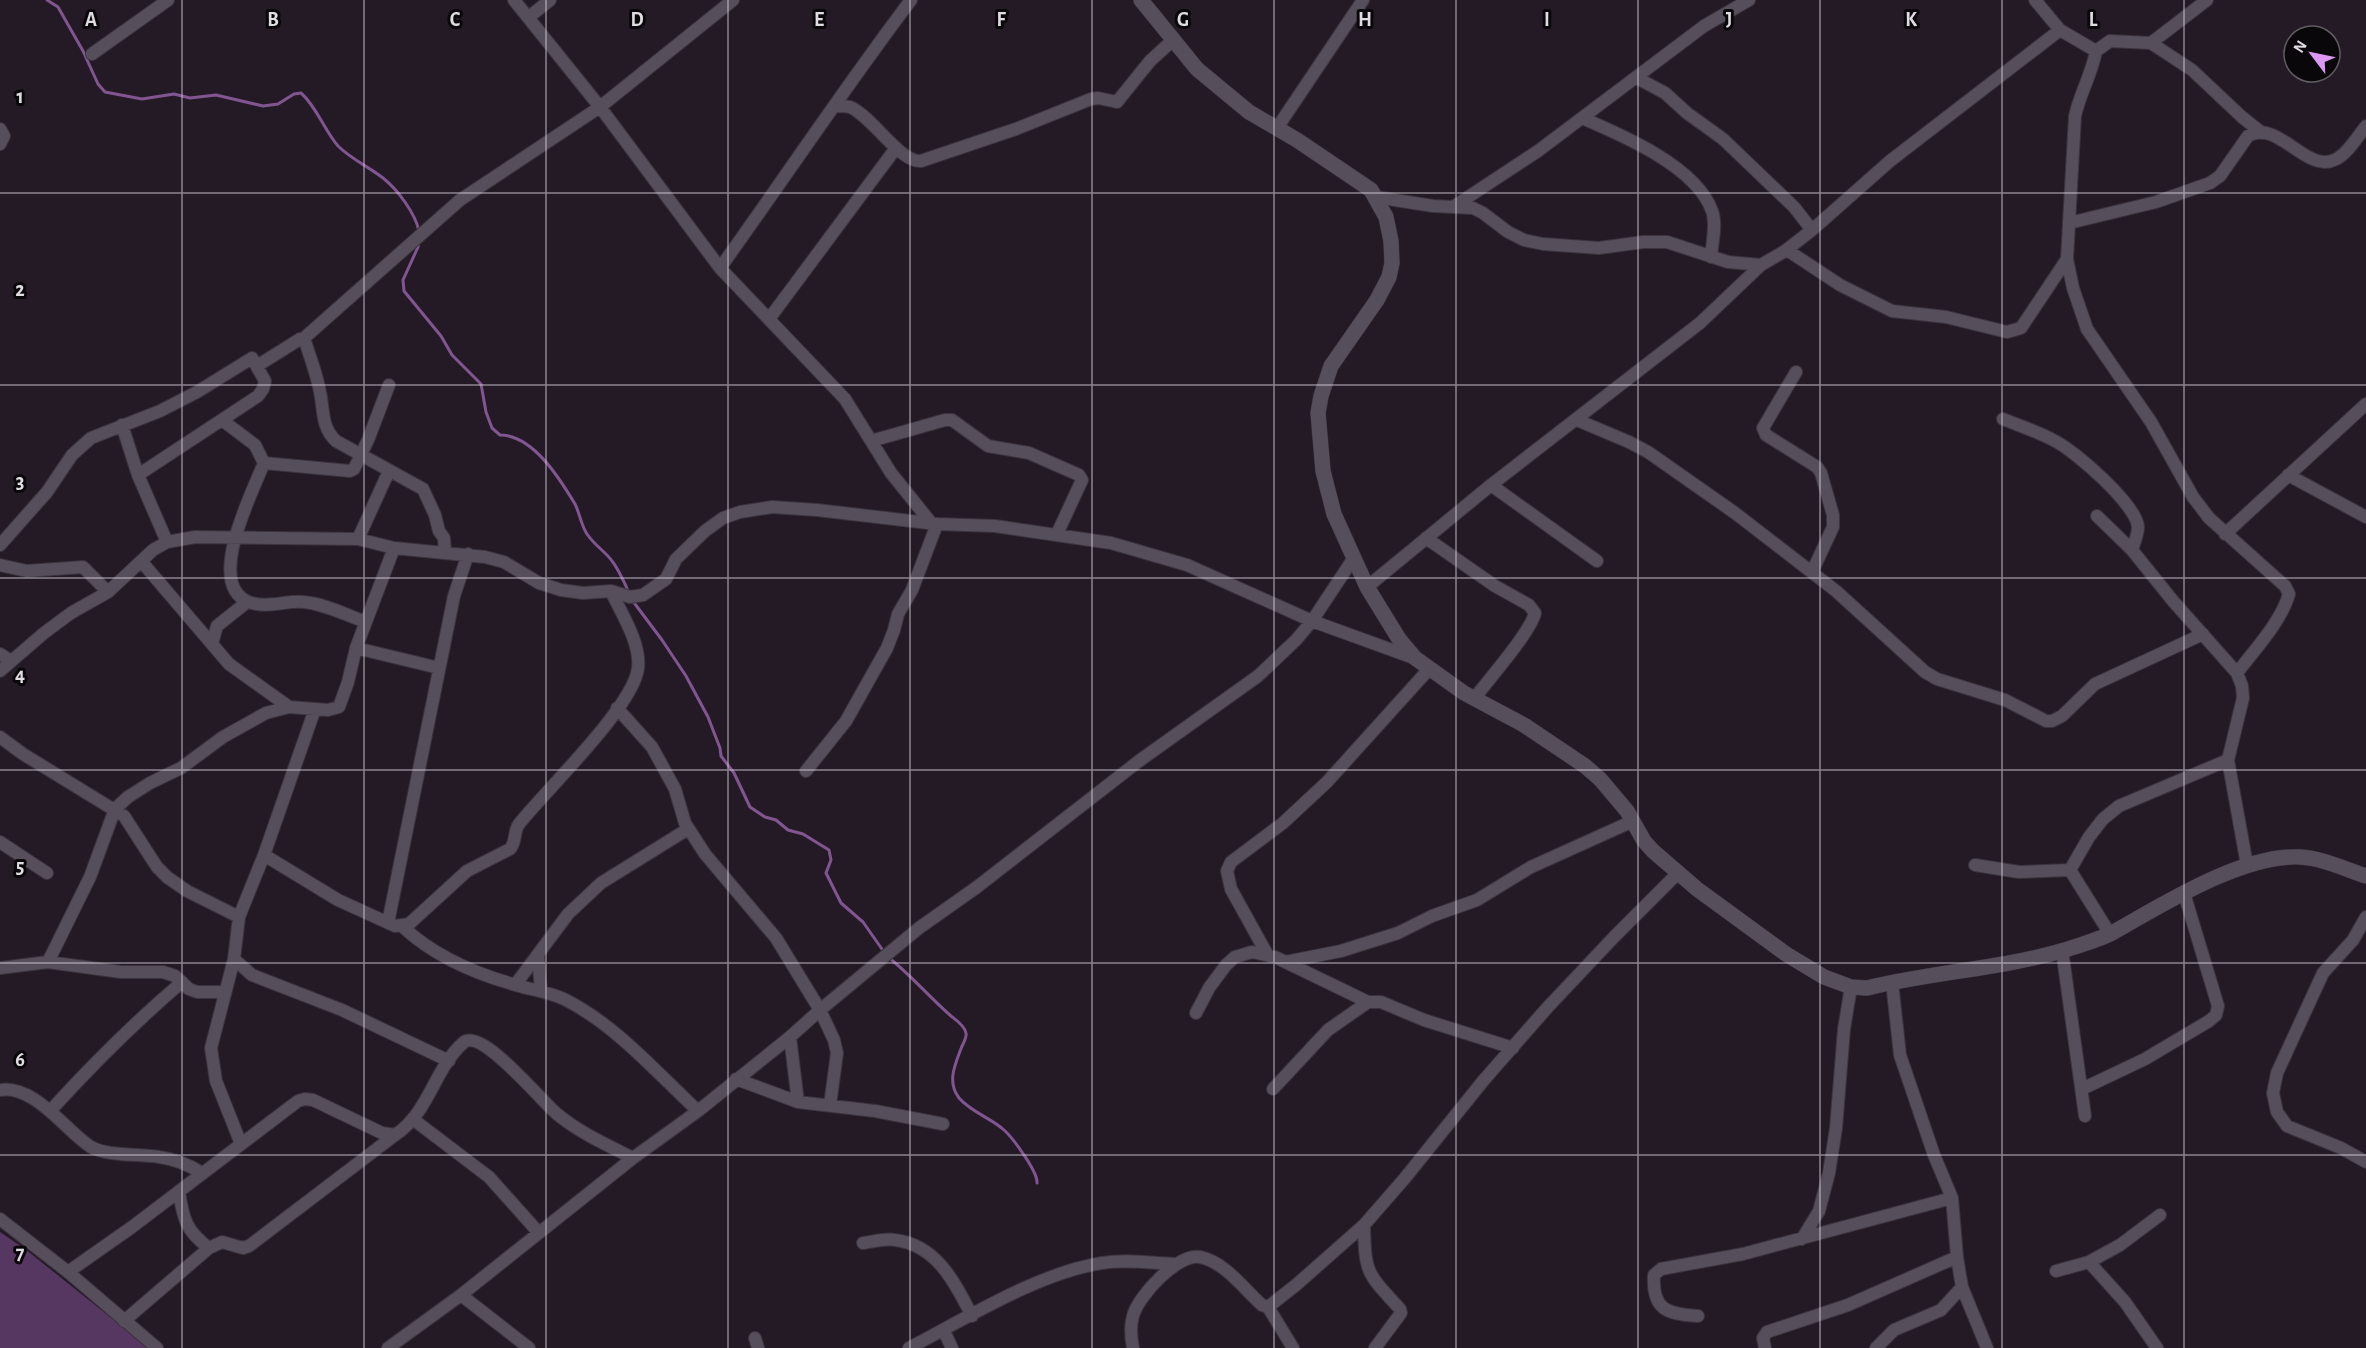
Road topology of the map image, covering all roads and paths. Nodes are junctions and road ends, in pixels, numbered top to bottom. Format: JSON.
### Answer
{"nodes":[{"id":1,"x":168,"y":0,"type":"edge"},
{"id":2,"x":514,"y":0,"type":"edge"},
{"id":3,"x":550,"y":0,"type":"edge"},
{"id":4,"x":733,"y":0,"type":"edge"},
{"id":5,"x":911,"y":0,"type":"edge"},
{"id":6,"x":1141,"y":0,"type":"edge"},
{"id":7,"x":1363,"y":0,"type":"edge"},
{"id":8,"x":1749,"y":0,"type":"edge"},
{"id":9,"x":2036,"y":0,"type":"edge"},
{"id":10,"x":2207,"y":0,"type":"edge"},
{"id":11,"x":529,"y":17,"type":"junction"},
{"id":12,"x":2060,"y":30,"type":"junction"},
{"id":13,"x":1173,"y":40,"type":"junction"},
{"id":14,"x":2151,"y":43,"type":"junction"},
{"id":15,"x":2097,"y":51,"type":"junction"},
{"id":16,"x":92,"y":54,"type":"dead end"},
{"id":17,"x":1637,"y":78,"type":"junction"},
{"id":18,"x":836,"y":106,"type":"junction"},
{"id":19,"x":600,"y":107,"type":"junction"},
{"id":20,"x":1582,"y":118,"type":"junction"},
{"id":21,"x":2366,"y":126,"type":"edge"},
{"id":22,"x":0,"y":129,"type":"edge"},
{"id":23,"x":1277,"y":129,"type":"junction"},
{"id":24,"x":2262,"y":133,"type":"junction"},
{"id":25,"x":0,"y":144,"type":"edge"},
{"id":26,"x":896,"y":148,"type":"junction"},
{"id":27,"x":1376,"y":197,"type":"junction"},
{"id":28,"x":1453,"y":207,"type":"junction"},
{"id":29,"x":2069,"y":223,"type":"junction"},
{"id":30,"x":1812,"y":230,"type":"junction"},
{"id":31,"x":1785,"y":251,"type":"junction"},
{"id":32,"x":1711,"y":257,"type":"junction"},
{"id":33,"x":2067,"y":259,"type":"junction"},
{"id":34,"x":1761,"y":265,"type":"junction"},
{"id":35,"x":720,"y":268,"type":"junction"},
{"id":36,"x":770,"y":319,"type":"junction"},
{"id":37,"x":303,"y":339,"type":"junction"},
{"id":38,"x":257,"y":366,"type":"junction"},
{"id":39,"x":1796,"y":372,"type":"dead end"},
{"id":40,"x":389,"y":385,"type":"dead end"},
{"id":41,"x":2366,"y":404,"type":"edge"},
{"id":42,"x":2003,"y":419,"type":"dead end"},
{"id":43,"x":222,"y":420,"type":"junction"},
{"id":44,"x":1577,"y":420,"type":"junction"},
{"id":45,"x":122,"y":425,"type":"junction"},
{"id":46,"x":871,"y":441,"type":"junction"},
{"id":47,"x":362,"y":456,"type":"junction"},
{"id":48,"x":264,"y":463,"type":"junction"},
{"id":49,"x":389,"y":471,"type":"junction"},
{"id":50,"x":2288,"y":474,"type":"junction"},
{"id":51,"x":138,"y":475,"type":"junction"},
{"id":52,"x":1491,"y":485,"type":"junction"},
{"id":53,"x":2097,"y":516,"type":"dead end"},
{"id":54,"x":2366,"y":516,"type":"edge"},
{"id":55,"x":934,"y":524,"type":"junction"},
{"id":56,"x":1057,"y":534,"type":"junction"},
{"id":57,"x":2225,"y":534,"type":"junction"},
{"id":58,"x":235,"y":537,"type":"junction"},
{"id":59,"x":1426,"y":538,"type":"junction"},
{"id":60,"x":358,"y":539,"type":"junction"},
{"id":61,"x":167,"y":542,"type":"junction"},
{"id":62,"x":0,"y":545,"type":"edge"},
{"id":63,"x":394,"y":548,"type":"junction"},
{"id":64,"x":2132,"y":550,"type":"junction"},
{"id":65,"x":446,"y":552,"type":"junction"},
{"id":66,"x":468,"y":554,"type":"junction"},
{"id":67,"x":1353,"y":559,"type":"junction"},
{"id":68,"x":141,"y":561,"type":"junction"},
{"id":69,"x":1597,"y":561,"type":"dead end"},
{"id":70,"x":0,"y":565,"type":"edge"},
{"id":71,"x":1812,"y":572,"type":"junction"},
{"id":72,"x":1367,"y":587,"type":"junction"},
{"id":73,"x":611,"y":591,"type":"junction"},
{"id":74,"x":108,"y":592,"type":"junction"},
{"id":75,"x":247,"y":602,"type":"junction"},
{"id":76,"x":1312,"y":621,"type":"junction"},
{"id":77,"x":366,"y":622,"type":"junction"},
{"id":78,"x":2203,"y":634,"type":"junction"},
{"id":79,"x":212,"y":644,"type":"junction"},
{"id":80,"x":356,"y":648,"type":"junction"},
{"id":81,"x":0,"y":654,"type":"edge"},
{"id":82,"x":1415,"y":658,"type":"junction"},
{"id":83,"x":11,"y":661,"type":"junction"},
{"id":84,"x":439,"y":668,"type":"junction"},
{"id":85,"x":1430,"y":668,"type":"junction"},
{"id":86,"x":0,"y":671,"type":"edge"},
{"id":87,"x":2238,"y":673,"type":"junction"},
{"id":88,"x":1474,"y":699,"type":"junction"},
{"id":89,"x":289,"y":707,"type":"junction"},
{"id":90,"x":617,"y":708,"type":"junction"},
{"id":91,"x":315,"y":709,"type":"junction"},
{"id":92,"x":0,"y":737,"type":"edge"},
{"id":93,"x":2228,"y":760,"type":"junction"},
{"id":94,"x":807,"y":771,"type":"dead end"},
{"id":95,"x":116,"y":809,"type":"junction"},
{"id":96,"x":1633,"y":821,"type":"junction"},
{"id":97,"x":688,"y":829,"type":"junction"},
{"id":98,"x":0,"y":842,"type":"edge"},
{"id":99,"x":264,"y":855,"type":"junction"},
{"id":100,"x":1975,"y":865,"type":"dead end"},
{"id":101,"x":2247,"y":865,"type":"junction"},
{"id":102,"x":2070,"y":870,"type":"junction"},
{"id":103,"x":47,"y":873,"type":"dead end"},
{"id":104,"x":1677,"y":874,"type":"junction"},
{"id":105,"x":2366,"y":876,"type":"edge"},
{"id":106,"x":2184,"y":893,"type":"junction"},
{"id":107,"x":239,"y":916,"type":"junction"},
{"id":108,"x":2366,"y":917,"type":"edge"},
{"id":109,"x":388,"y":923,"type":"junction"},
{"id":110,"x":403,"y":927,"type":"junction"},
{"id":111,"x":2110,"y":934,"type":"junction"},
{"id":112,"x":2062,"y":950,"type":"junction"},
{"id":113,"x":1267,"y":954,"type":"junction"},
{"id":114,"x":538,"y":955,"type":"junction"},
{"id":115,"x":234,"y":959,"type":"junction"},
{"id":116,"x":48,"y":962,"type":"junction"},
{"id":117,"x":1286,"y":962,"type":"junction"},
{"id":118,"x":0,"y":968,"type":"edge"},
{"id":119,"x":182,"y":982,"type":"junction"},
{"id":120,"x":1892,"y":982,"type":"junction"},
{"id":121,"x":515,"y":985,"type":"junction"},
{"id":122,"x":1851,"y":987,"type":"junction"},
{"id":123,"x":542,"y":991,"type":"junction"},
{"id":124,"x":225,"y":992,"type":"junction"},
{"id":125,"x":1368,"y":1002,"type":"junction"},
{"id":126,"x":820,"y":1010,"type":"junction"},
{"id":127,"x":1196,"y":1013,"type":"dead end"},
{"id":128,"x":790,"y":1037,"type":"junction"},
{"id":129,"x":1513,"y":1048,"type":"junction"},
{"id":130,"x":449,"y":1060,"type":"junction"},
{"id":131,"x":736,"y":1079,"type":"junction"},
{"id":132,"x":3,"y":1087,"type":"edge"},
{"id":133,"x":1273,"y":1089,"type":"dead end"},
{"id":134,"x":2082,"y":1089,"type":"junction"},
{"id":135,"x":798,"y":1102,"type":"junction"},
{"id":136,"x":830,"y":1104,"type":"junction"},
{"id":137,"x":51,"y":1110,"type":"junction"},
{"id":138,"x":698,"y":1111,"type":"junction"},
{"id":139,"x":2085,"y":1116,"type":"dead end"},
{"id":140,"x":414,"y":1120,"type":"junction"},
{"id":141,"x":943,"y":1124,"type":"dead end"},
{"id":142,"x":395,"y":1135,"type":"junction"},
{"id":143,"x":241,"y":1143,"type":"junction"},
{"id":144,"x":633,"y":1158,"type":"junction"},
{"id":145,"x":2366,"y":1162,"type":"edge"},
{"id":146,"x":202,"y":1173,"type":"junction"},
{"id":147,"x":179,"y":1191,"type":"junction"},
{"id":148,"x":1952,"y":1197,"type":"junction"},
{"id":149,"x":2160,"y":1215,"type":"dead end"},
{"id":150,"x":0,"y":1219,"type":"edge"},
{"id":151,"x":1364,"y":1225,"type":"junction"},
{"id":152,"x":539,"y":1233,"type":"junction"},
{"id":153,"x":1802,"y":1239,"type":"junction"},
{"id":154,"x":863,"y":1243,"type":"dead end"},
{"id":155,"x":209,"y":1248,"type":"junction"},
{"id":156,"x":1957,"y":1257,"type":"junction"},
{"id":157,"x":2089,"y":1262,"type":"junction"},
{"id":158,"x":1175,"y":1264,"type":"junction"},
{"id":159,"x":2056,"y":1271,"type":"dead end"},
{"id":160,"x":68,"y":1272,"type":"junction"},
{"id":161,"x":1962,"y":1287,"type":"junction"},
{"id":162,"x":461,"y":1295,"type":"junction"},
{"id":163,"x":1268,"y":1307,"type":"junction"},
{"id":164,"x":972,"y":1316,"type":"junction"},
{"id":165,"x":1698,"y":1316,"type":"dead end"},
{"id":166,"x":124,"y":1321,"type":"junction"},
{"id":167,"x":944,"y":1330,"type":"junction"},
{"id":168,"x":157,"y":1348,"type":"edge"},
{"id":169,"x":388,"y":1348,"type":"edge"},
{"id":170,"x":529,"y":1348,"type":"edge"},
{"id":171,"x":909,"y":1348,"type":"edge"},
{"id":172,"x":952,"y":1348,"type":"edge"},
{"id":173,"x":1133,"y":1348,"type":"edge"},
{"id":174,"x":1293,"y":1348,"type":"edge"},
{"id":175,"x":1375,"y":1348,"type":"edge"},
{"id":176,"x":1765,"y":1348,"type":"edge"},
{"id":177,"x":1876,"y":1348,"type":"edge"},
{"id":178,"x":1987,"y":1348,"type":"edge"},
{"id":179,"x":2157,"y":1348,"type":"edge"}],
"edges":[{"from":1,"to":16,"type":"street"},
{"from":2,"to":11,"type":"street"},
{"from":3,"to":11,"type":"street"},
{"from":4,"to":19,"type":"street"},
{"from":5,"to":18,"type":"street"},
{"from":6,"to":13,"type":"street"},
{"from":7,"to":23,"type":"street"},
{"from":8,"to":17,"type":"street"},
{"from":9,"to":12,"type":"street"},
{"from":10,"to":14,"type":"street"},
{"from":11,"to":19,"type":"street"},
{"from":12,"to":15,"type":"street"},
{"from":12,"to":30,"type":"street"},
{"from":13,"to":23,"type":"street"},
{"from":13,"to":26,"type":"street"},
{"from":14,"to":15,"type":"street"},
{"from":14,"to":24,"type":"street"},
{"from":15,"to":29,"type":"street"},
{"from":17,"to":20,"type":"street"},
{"from":17,"to":30,"type":"street"},
{"from":18,"to":26,"type":"street"},
{"from":18,"to":35,"type":"street"},
{"from":19,"to":35,"type":"street"},
{"from":19,"to":37,"type":"street"},
{"from":20,"to":28,"type":"street"},
{"from":20,"to":32,"type":"street"},
{"from":21,"to":24,"type":"street"},
{"from":22,"to":25,"type":"street"},
{"from":23,"to":27,"type":"street"},
{"from":24,"to":29,"type":"street"},
{"from":26,"to":36,"type":"street"},
{"from":27,"to":28,"type":"street"},
{"from":27,"to":67,"type":"street"},
{"from":28,"to":32,"type":"street"},
{"from":29,"to":33,"type":"street"},
{"from":30,"to":31,"type":"street"},
{"from":31,"to":33,"type":"street"},
{"from":31,"to":34,"type":"street"},
{"from":32,"to":34,"type":"street"},
{"from":33,"to":57,"type":"street"},
{"from":34,"to":44,"type":"street"},
{"from":35,"to":36,"type":"street"},
{"from":36,"to":46,"type":"street"},
{"from":37,"to":38,"type":"street"},
{"from":37,"to":47,"type":"street"},
{"from":38,"to":43,"type":"street"},
{"from":38,"to":45,"type":"street"},
{"from":39,"to":71,"type":"street"},
{"from":40,"to":47,"type":"street"},
{"from":41,"to":50,"type":"street"},
{"from":42,"to":64,"type":"street"},
{"from":43,"to":48,"type":"street"},
{"from":43,"to":51,"type":"street"},
{"from":44,"to":52,"type":"street"},
{"from":44,"to":71,"type":"street"},
{"from":45,"to":51,"type":"street"},
{"from":45,"to":62,"type":"street"},
{"from":46,"to":55,"type":"street"},
{"from":46,"to":56,"type":"street"},
{"from":47,"to":48,"type":"street"},
{"from":47,"to":49,"type":"street"},
{"from":48,"to":58,"type":"street"},
{"from":49,"to":60,"type":"street"},
{"from":49,"to":65,"type":"street"},
{"from":50,"to":54,"type":"street"},
{"from":50,"to":57,"type":"street"},
{"from":51,"to":61,"type":"street"},
{"from":52,"to":59,"type":"street"},
{"from":52,"to":69,"type":"street"},
{"from":53,"to":64,"type":"street"},
{"from":55,"to":56,"type":"street"},
{"from":55,"to":73,"type":"street"},
{"from":55,"to":94,"type":"street"},
{"from":56,"to":76,"type":"street"},
{"from":57,"to":87,"type":"street"},
{"from":58,"to":60,"type":"street"},
{"from":58,"to":61,"type":"street"},
{"from":58,"to":75,"type":"street"},
{"from":59,"to":72,"type":"street"},
{"from":59,"to":88,"type":"street"},
{"from":60,"to":63,"type":"street"},
{"from":61,"to":68,"type":"street"},
{"from":63,"to":65,"type":"street"},
{"from":63,"to":77,"type":"street"},
{"from":64,"to":78,"type":"street"},
{"from":65,"to":66,"type":"street"},
{"from":66,"to":73,"type":"street"},
{"from":66,"to":84,"type":"street"},
{"from":67,"to":72,"type":"street"},
{"from":67,"to":76,"type":"street"},
{"from":68,"to":74,"type":"street"},
{"from":68,"to":79,"type":"street"},
{"from":70,"to":74,"type":"street"},
{"from":71,"to":78,"type":"street"},
{"from":72,"to":82,"type":"street"},
{"from":73,"to":90,"type":"street"},
{"from":74,"to":83,"type":"street"},
{"from":75,"to":77,"type":"street"},
{"from":75,"to":79,"type":"street"},
{"from":76,"to":82,"type":"street"},
{"from":76,"to":126,"type":"street"},
{"from":77,"to":80,"type":"street"},
{"from":78,"to":87,"type":"street"},
{"from":79,"to":89,"type":"street"},
{"from":80,"to":84,"type":"street"},
{"from":80,"to":91,"type":"street"},
{"from":81,"to":83,"type":"street"},
{"from":82,"to":85,"type":"street"},
{"from":83,"to":86,"type":"street"},
{"from":84,"to":109,"type":"street"},
{"from":85,"to":88,"type":"street"},
{"from":85,"to":113,"type":"street"},
{"from":87,"to":93,"type":"street"},
{"from":88,"to":96,"type":"street"},
{"from":89,"to":91,"type":"street"},
{"from":89,"to":95,"type":"street"},
{"from":90,"to":97,"type":"street"},
{"from":90,"to":110,"type":"street"},
{"from":91,"to":99,"type":"street"},
{"from":92,"to":95,"type":"street"},
{"from":93,"to":101,"type":"street"},
{"from":93,"to":102,"type":"street"},
{"from":95,"to":107,"type":"street"},
{"from":95,"to":116,"type":"street"},
{"from":96,"to":104,"type":"street"},
{"from":96,"to":117,"type":"street"},
{"from":97,"to":114,"type":"street"},
{"from":97,"to":126,"type":"street"},
{"from":98,"to":103,"type":"street"},
{"from":99,"to":107,"type":"street"},
{"from":99,"to":109,"type":"street"},
{"from":100,"to":102,"type":"street"},
{"from":101,"to":105,"type":"street"},
{"from":101,"to":106,"type":"street"},
{"from":102,"to":111,"type":"street"},
{"from":104,"to":122,"type":"street"},
{"from":104,"to":129,"type":"street"},
{"from":106,"to":111,"type":"street"},
{"from":106,"to":134,"type":"street"},
{"from":107,"to":115,"type":"street"},
{"from":108,"to":145,"type":"street"},
{"from":109,"to":110,"type":"street"},
{"from":110,"to":121,"type":"street"},
{"from":111,"to":112,"type":"street"},
{"from":112,"to":120,"type":"street"},
{"from":112,"to":134,"type":"street"},
{"from":113,"to":117,"type":"street"},
{"from":113,"to":127,"type":"street"},
{"from":114,"to":121,"type":"street"},
{"from":114,"to":123,"type":"street"},
{"from":115,"to":124,"type":"street"},
{"from":115,"to":130,"type":"street"},
{"from":116,"to":118,"type":"street"},
{"from":116,"to":119,"type":"street"},
{"from":117,"to":125,"type":"street"},
{"from":119,"to":124,"type":"street"},
{"from":119,"to":137,"type":"street"},
{"from":120,"to":122,"type":"street"},
{"from":120,"to":148,"type":"street"},
{"from":121,"to":123,"type":"street"},
{"from":122,"to":153,"type":"street"},
{"from":123,"to":138,"type":"street"},
{"from":124,"to":143,"type":"street"},
{"from":125,"to":129,"type":"street"},
{"from":125,"to":133,"type":"street"},
{"from":126,"to":128,"type":"street"},
{"from":126,"to":136,"type":"street"},
{"from":128,"to":131,"type":"street"},
{"from":128,"to":135,"type":"street"},
{"from":129,"to":151,"type":"street"},
{"from":130,"to":140,"type":"street"},
{"from":130,"to":144,"type":"street"},
{"from":131,"to":135,"type":"street"},
{"from":131,"to":138,"type":"street"},
{"from":132,"to":137,"type":"street"},
{"from":134,"to":139,"type":"street"},
{"from":135,"to":136,"type":"street"},
{"from":136,"to":141,"type":"street"},
{"from":137,"to":146,"type":"street"},
{"from":138,"to":144,"type":"street"},
{"from":140,"to":142,"type":"street"},
{"from":140,"to":152,"type":"street"},
{"from":142,"to":143,"type":"street"},
{"from":142,"to":155,"type":"street"},
{"from":143,"to":146,"type":"street"},
{"from":144,"to":152,"type":"street"},
{"from":146,"to":147,"type":"street"},
{"from":147,"to":155,"type":"street"},
{"from":147,"to":160,"type":"street"},
{"from":148,"to":153,"type":"street"},
{"from":148,"to":156,"type":"street"},
{"from":149,"to":157,"type":"street"},
{"from":150,"to":160,"type":"street"},
{"from":151,"to":163,"type":"street"},
{"from":151,"to":175,"type":"street"},
{"from":152,"to":162,"type":"street"},
{"from":153,"to":165,"type":"street"},
{"from":154,"to":164,"type":"street"},
{"from":155,"to":166,"type":"street"},
{"from":156,"to":161,"type":"street"},
{"from":156,"to":176,"type":"street"},
{"from":157,"to":159,"type":"street"},
{"from":157,"to":179,"type":"street"},
{"from":158,"to":163,"type":"street"},
{"from":158,"to":164,"type":"street"},
{"from":158,"to":173,"type":"street"},
{"from":160,"to":166,"type":"street"},
{"from":161,"to":177,"type":"street"},
{"from":161,"to":178,"type":"street"},
{"from":162,"to":169,"type":"street"},
{"from":162,"to":170,"type":"street"},
{"from":163,"to":174,"type":"street"},
{"from":164,"to":167,"type":"street"},
{"from":166,"to":168,"type":"street"},
{"from":167,"to":171,"type":"street"},
{"from":167,"to":172,"type":"street"}]}
